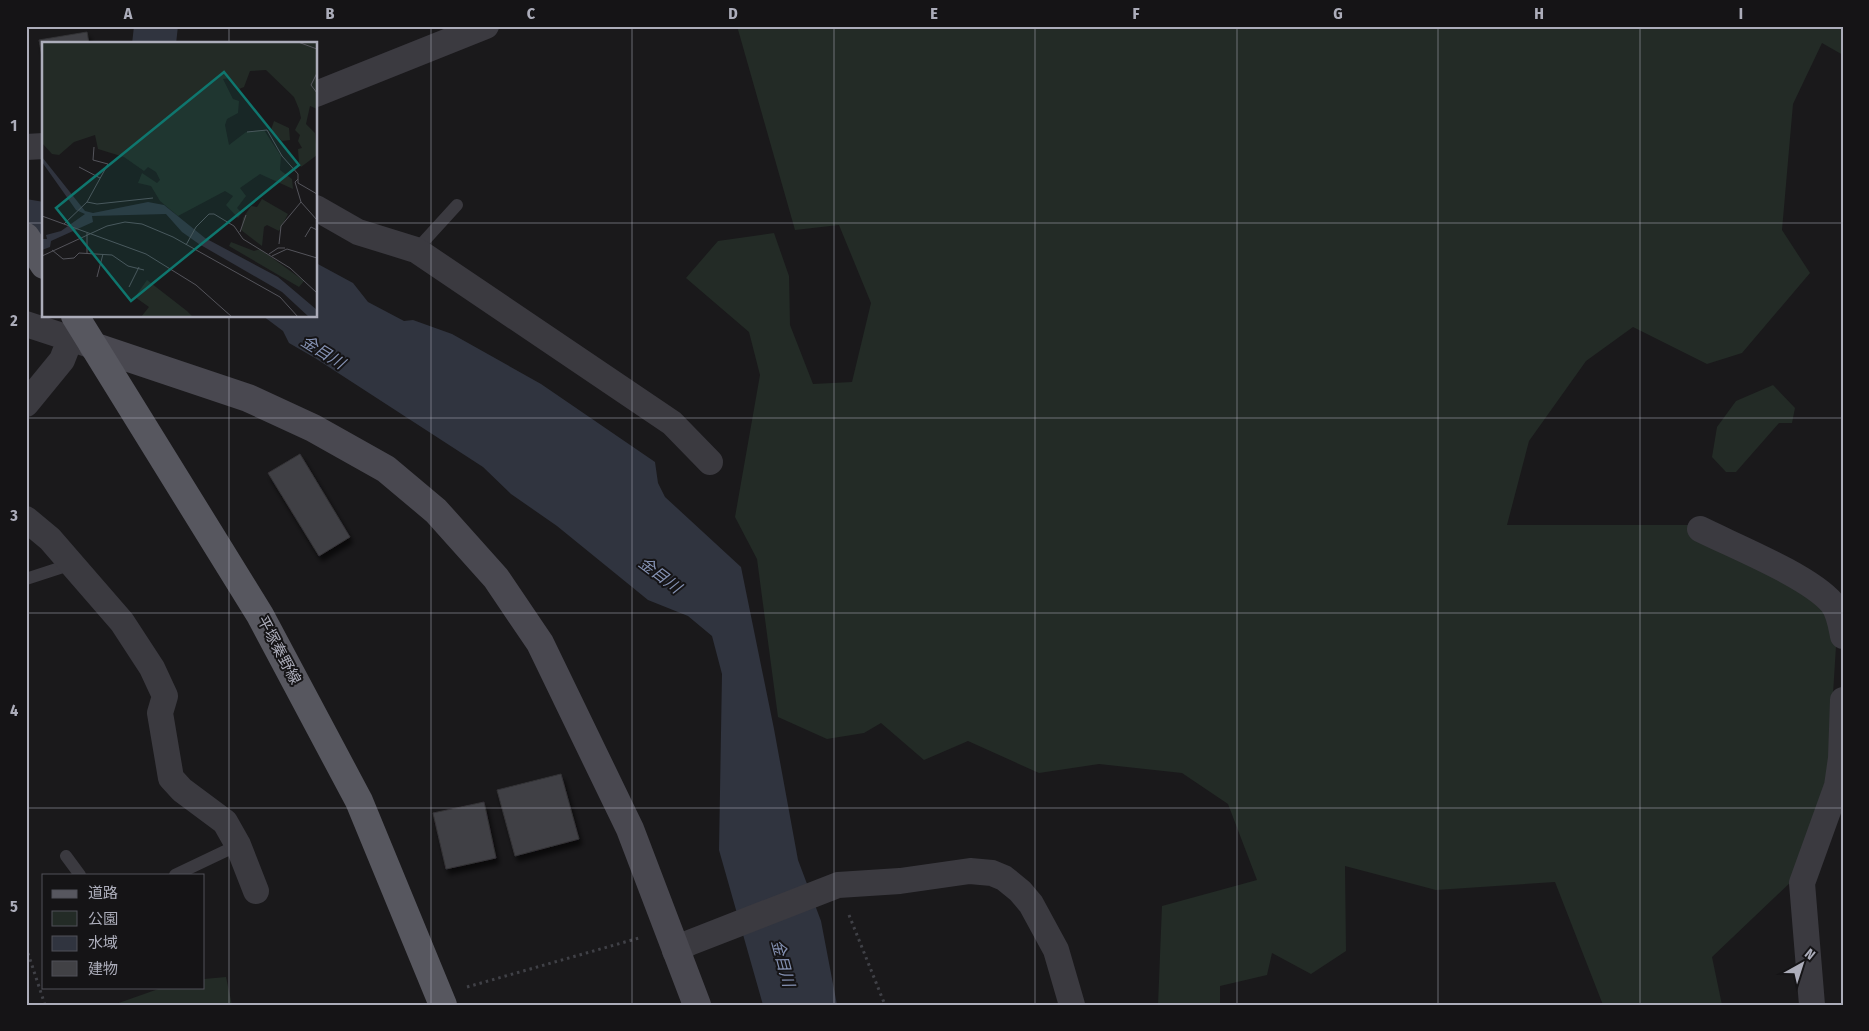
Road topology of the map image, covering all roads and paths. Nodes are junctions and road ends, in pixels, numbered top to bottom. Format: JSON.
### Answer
{"nodes":[{"id":1,"x":486,"y":26,"type":"edge"},
{"id":2,"x":453,"y":32,"type":"edge"},
{"id":3,"x":318,"y":93,"type":"edge"},
{"id":4,"x":42,"y":146,"type":"edge"},
{"id":5,"x":26,"y":147,"type":"edge"},
{"id":6,"x":456,"y":205,"type":"dead end"},
{"id":7,"x":318,"y":209,"type":"edge"},
{"id":8,"x":26,"y":237,"type":"edge"},
{"id":9,"x":416,"y":250,"type":"junction"},
{"id":10,"x":42,"y":262,"type":"edge"},
{"id":11,"x":26,"y":324,"type":"edge"},
{"id":12,"x":80,"y":333,"type":"edge"},
{"id":13,"x":26,"y":404,"type":"edge"},
{"id":14,"x":710,"y":462,"type":"dead end"},
{"id":15,"x":26,"y":519,"type":"edge"},
{"id":16,"x":1700,"y":530,"type":"dead end"},
{"id":17,"x":72,"y":564,"type":"junction"},
{"id":18,"x":26,"y":579,"type":"edge"},
{"id":19,"x":1843,"y":636,"type":"edge"},
{"id":20,"x":1843,"y":700,"type":"edge"},
{"id":21,"x":238,"y":845,"type":"junction"},
{"id":22,"x":66,"y":856,"type":"dead end"},
{"id":23,"x":79,"y":874,"type":"edge"},
{"id":24,"x":177,"y":874,"type":"edge"},
{"id":25,"x":838,"y":885,"type":"junction"},
{"id":26,"x":256,"y":891,"type":"dead end"},
{"id":27,"x":642,"y":937,"type":"dead end"},
{"id":28,"x":26,"y":947,"type":"edge"},
{"id":29,"x":682,"y":947,"type":"junction"},
{"id":30,"x":453,"y":997,"type":"edge"},
{"id":31,"x":45,"y":1005,"type":"edge"},
{"id":32,"x":697,"y":1005,"type":"edge"},
{"id":33,"x":885,"y":1005,"type":"edge"},
{"id":34,"x":1072,"y":1005,"type":"edge"},
{"id":35,"x":1812,"y":1005,"type":"edge"}],
"edges":[{"from":1,"to":2,"type":"street"},
{"from":2,"to":3,"type":"street"},
{"from":4,"to":5,"type":"street"},
{"from":6,"to":9,"type":"lane"},
{"from":7,"to":9,"type":"street"},
{"from":8,"to":10,"type":"main road"},
{"from":9,"to":14,"type":"street"},
{"from":11,"to":12,"type":"street"},
{"from":12,"to":13,"type":"street"},
{"from":12,"to":29,"type":"street"},
{"from":12,"to":30,"type":"main road","name":"平塚秦野線"},
{"from":15,"to":17,"type":"street"},
{"from":16,"to":19,"type":"street"},
{"from":17,"to":18,"type":"lane"},
{"from":17,"to":21,"type":"street"},
{"from":20,"to":35,"type":"street"},
{"from":21,"to":24,"type":"lane"},
{"from":21,"to":26,"type":"street"},
{"from":22,"to":23,"type":"lane"},
{"from":25,"to":29,"type":"street"},
{"from":25,"to":33,"type":"path"},
{"from":25,"to":34,"type":"street"},
{"from":27,"to":30,"type":"path"},
{"from":28,"to":31,"type":"path"},
{"from":29,"to":32,"type":"street"}]}
